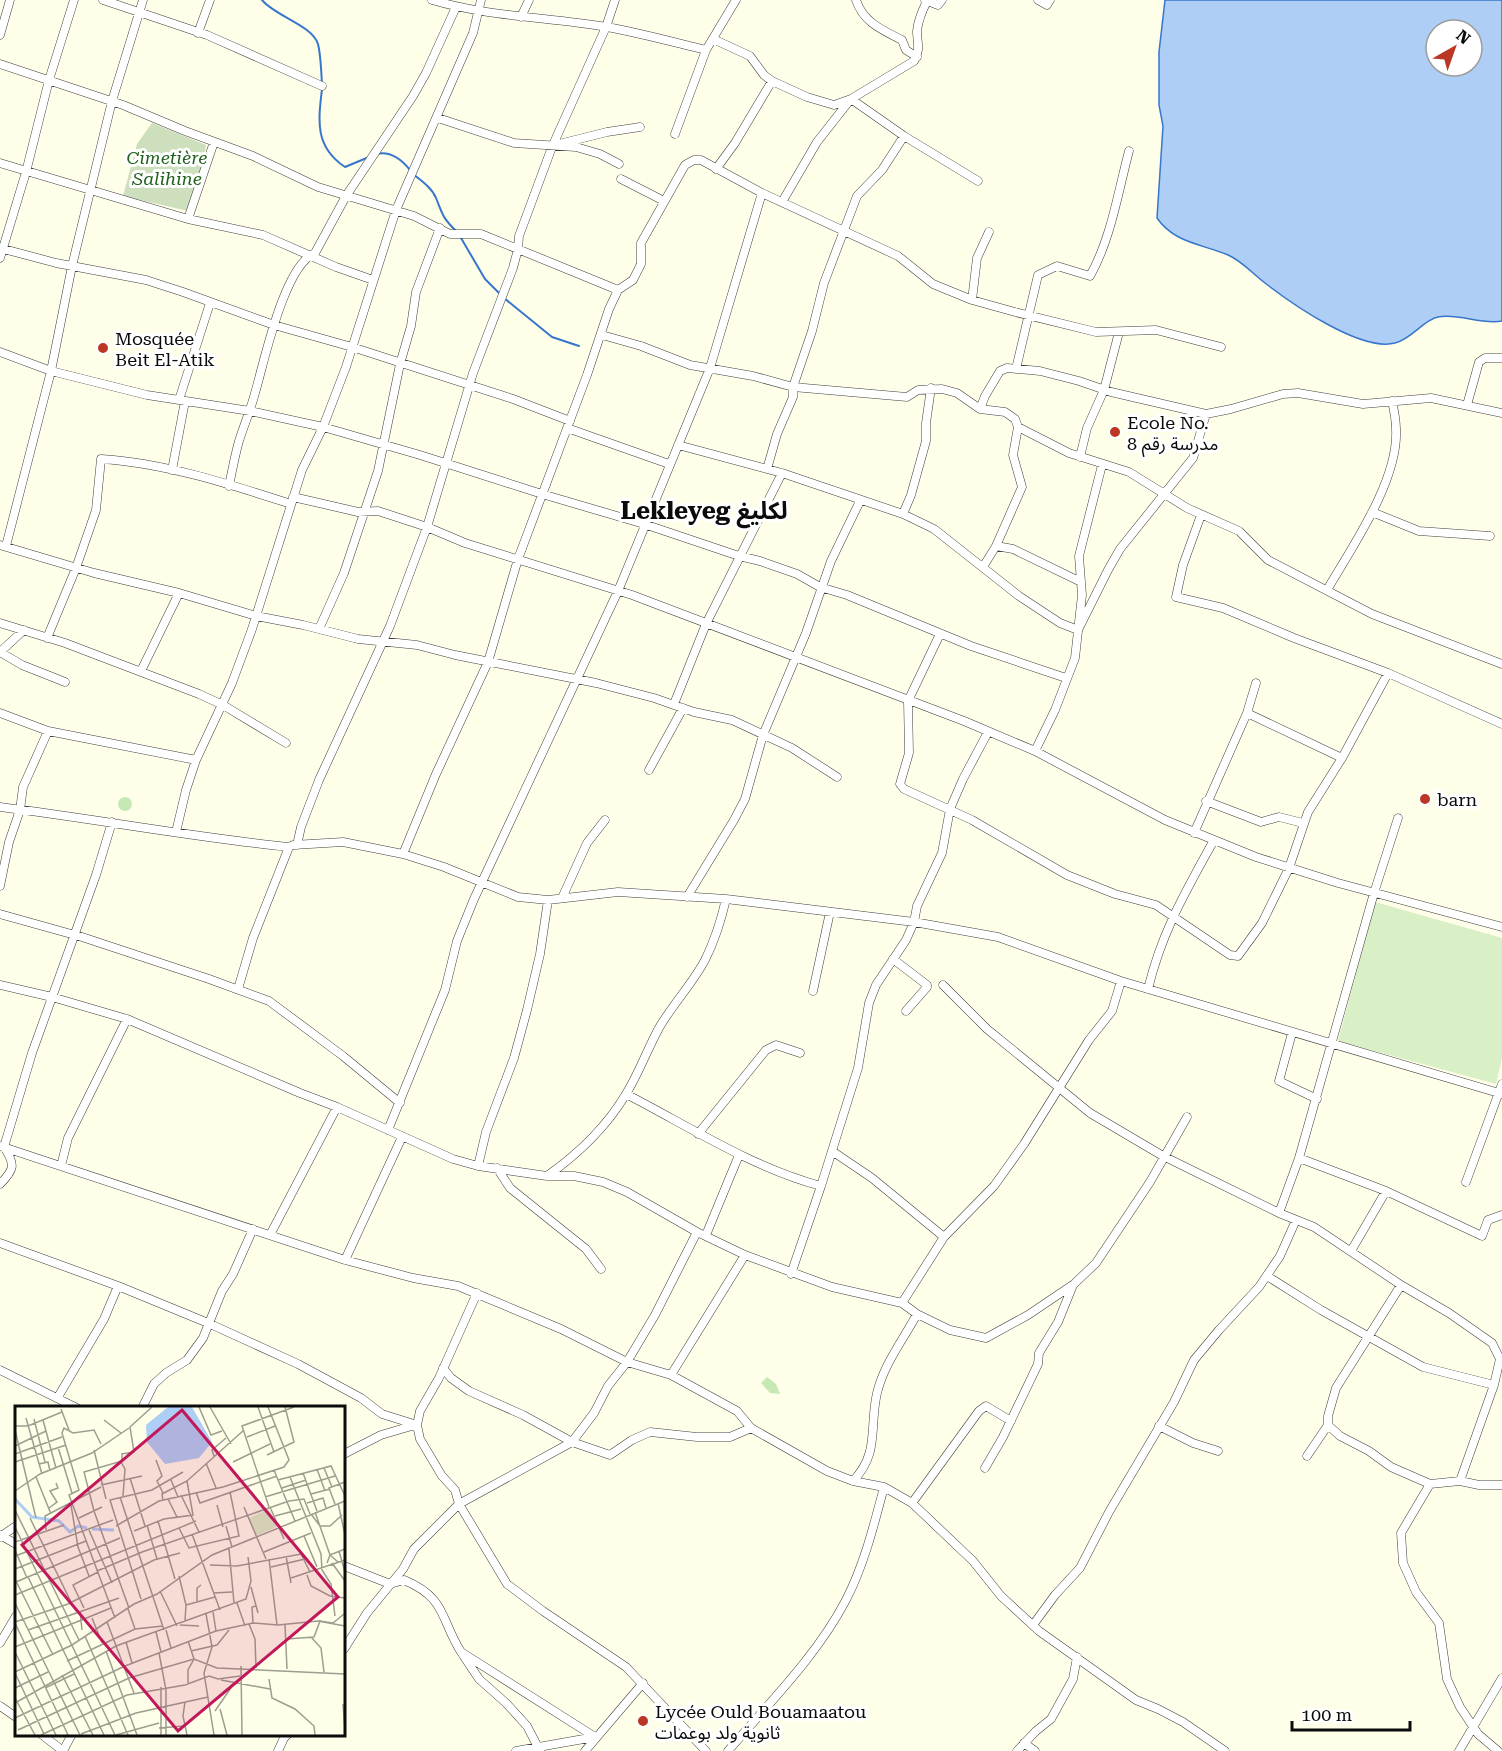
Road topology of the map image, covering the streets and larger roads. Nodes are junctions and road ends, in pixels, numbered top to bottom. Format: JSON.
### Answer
{"nodes":[{"id":1,"x":10,"y":0,"type":"edge"},
{"id":2,"x":74,"y":0,"type":"edge"},
{"id":3,"x":103,"y":0,"type":"edge"},
{"id":4,"x":143,"y":0,"type":"edge"},
{"id":5,"x":210,"y":0,"type":"edge"},
{"id":6,"x":432,"y":0,"type":"edge"},
{"id":7,"x":481,"y":0,"type":"edge"},
{"id":8,"x":529,"y":0,"type":"edge"},
{"id":9,"x":615,"y":0,"type":"edge"},
{"id":10,"x":736,"y":0,"type":"edge"},
{"id":11,"x":856,"y":0,"type":"edge"},
{"id":12,"x":942,"y":0,"type":"edge"},
{"id":13,"x":1038,"y":0,"type":"edge"},
{"id":14,"x":1050,"y":0,"type":"edge"},
{"id":15,"x":926,"y":1,"type":"edge"},
{"id":16,"x":456,"y":7,"type":"junction"},
{"id":17,"x":479,"y":11,"type":"junction"},
{"id":18,"x":139,"y":13,"type":"junction"},
{"id":19,"x":521,"y":17,"type":"junction"},
{"id":20,"x":606,"y":27,"type":"junction"},
{"id":21,"x":198,"y":33,"type":"junction"},
{"id":22,"x":0,"y":35,"type":"edge"},
{"id":23,"x":713,"y":39,"type":"junction"},
{"id":24,"x":706,"y":50,"type":"junction"},
{"id":25,"x":917,"y":57,"type":"junction"},
{"id":26,"x":0,"y":64,"type":"edge"},
{"id":27,"x":49,"y":80,"type":"junction"},
{"id":28,"x":772,"y":81,"type":"junction"},
{"id":29,"x":322,"y":86,"type":"dead end"},
{"id":30,"x":851,"y":99,"type":"junction"},
{"id":31,"x":112,"y":102,"type":"junction"},
{"id":32,"x":438,"y":118,"type":"junction"},
{"id":33,"x":640,"y":127,"type":"dead end"},
{"id":34,"x":675,"y":134,"type":"dead end"},
{"id":35,"x":904,"y":136,"type":"junction"},
{"id":36,"x":214,"y":142,"type":"junction"},
{"id":37,"x":552,"y":147,"type":"junction"},
{"id":38,"x":1129,"y":151,"type":"dead end"},
{"id":39,"x":0,"y":164,"type":"edge"},
{"id":40,"x":619,"y":164,"type":"dead end"},
{"id":41,"x":716,"y":169,"type":"junction"},
{"id":42,"x":26,"y":172,"type":"junction"},
{"id":43,"x":621,"y":179,"type":"dead end"},
{"id":44,"x":978,"y":180,"type":"dead end"},
{"id":45,"x":90,"y":190,"type":"junction"},
{"id":46,"x":762,"y":193,"type":"junction"},
{"id":47,"x":346,"y":196,"type":"junction"},
{"id":48,"x":664,"y":201,"type":"junction"},
{"id":49,"x":782,"y":202,"type":"junction"},
{"id":50,"x":396,"y":210,"type":"junction"},
{"id":51,"x":188,"y":219,"type":"junction"},
{"id":52,"x":440,"y":228,"type":"junction"},
{"id":53,"x":844,"y":230,"type":"junction"},
{"id":54,"x":989,"y":232,"type":"dead end"},
{"id":55,"x":1,"y":249,"type":"edge"},
{"id":56,"x":518,"y":249,"type":"junction"},
{"id":57,"x":309,"y":255,"type":"junction"},
{"id":58,"x":0,"y":258,"type":"edge"},
{"id":59,"x":72,"y":266,"type":"junction"},
{"id":60,"x":373,"y":280,"type":"junction"},
{"id":61,"x":618,"y":290,"type":"junction"},
{"id":62,"x":972,"y":300,"type":"junction"},
{"id":63,"x":210,"y":303,"type":"junction"},
{"id":64,"x":1027,"y":315,"type":"junction"},
{"id":65,"x":274,"y":325,"type":"junction"},
{"id":66,"x":1119,"y":332,"type":"junction"},
{"id":67,"x":602,"y":335,"type":"junction"},
{"id":68,"x":351,"y":346,"type":"junction"},
{"id":69,"x":1221,"y":348,"type":"dead end"},
{"id":70,"x":0,"y":352,"type":"edge"},
{"id":71,"x":1502,"y":358,"type":"edge"},
{"id":72,"x":400,"y":364,"type":"junction"},
{"id":73,"x":710,"y":368,"type":"junction"},
{"id":74,"x":1016,"y":369,"type":"junction"},
{"id":75,"x":51,"y":371,"type":"junction"},
{"id":76,"x":470,"y":385,"type":"junction"},
{"id":77,"x":793,"y":387,"type":"junction"},
{"id":78,"x":931,"y":388,"type":"junction"},
{"id":79,"x":1104,"y":390,"type":"junction"},
{"id":80,"x":182,"y":401,"type":"junction"},
{"id":81,"x":1392,"y":401,"type":"junction"},
{"id":82,"x":1467,"y":405,"type":"junction"},
{"id":83,"x":980,"y":409,"type":"junction"},
{"id":84,"x":250,"y":411,"type":"junction"},
{"id":85,"x":1502,"y":413,"type":"edge"},
{"id":86,"x":1206,"y":414,"type":"junction"},
{"id":87,"x":569,"y":424,"type":"junction"},
{"id":88,"x":323,"y":427,"type":"junction"},
{"id":89,"x":1018,"y":427,"type":"junction"},
{"id":90,"x":385,"y":445,"type":"junction"},
{"id":91,"x":678,"y":445,"type":"junction"},
{"id":92,"x":1080,"y":457,"type":"junction"},
{"id":93,"x":447,"y":464,"type":"junction"},
{"id":94,"x":669,"y":464,"type":"junction"},
{"id":95,"x":1102,"y":465,"type":"junction"},
{"id":96,"x":767,"y":469,"type":"junction"},
{"id":97,"x":172,"y":470,"type":"junction"},
{"id":98,"x":782,"y":473,"type":"junction"},
{"id":99,"x":229,"y":486,"type":"junction"},
{"id":100,"x":1164,"y":493,"type":"junction"},
{"id":101,"x":542,"y":494,"type":"junction"},
{"id":102,"x":292,"y":500,"type":"junction"},
{"id":103,"x":860,"y":501,"type":"junction"},
{"id":104,"x":366,"y":512,"type":"junction"},
{"id":105,"x":1372,"y":512,"type":"junction"},
{"id":106,"x":903,"y":514,"type":"junction"},
{"id":107,"x":1201,"y":514,"type":"junction"},
{"id":108,"x":644,"y":524,"type":"junction"},
{"id":109,"x":427,"y":527,"type":"junction"},
{"id":110,"x":1490,"y":536,"type":"dead end"},
{"id":111,"x":3,"y":545,"type":"edge"},
{"id":112,"x":996,"y":546,"type":"junction"},
{"id":113,"x":739,"y":556,"type":"junction"},
{"id":114,"x":518,"y":559,"type":"junction"},
{"id":115,"x":983,"y":567,"type":"junction"},
{"id":116,"x":76,"y":568,"type":"junction"},
{"id":117,"x":1081,"y":582,"type":"junction"},
{"id":118,"x":820,"y":587,"type":"junction"},
{"id":119,"x":618,"y":591,"type":"junction"},
{"id":120,"x":1328,"y":591,"type":"junction"},
{"id":121,"x":179,"y":594,"type":"junction"},
{"id":122,"x":256,"y":616,"type":"junction"},
{"id":123,"x":0,"y":623,"type":"edge"},
{"id":124,"x":706,"y":624,"type":"junction"},
{"id":125,"x":319,"y":629,"type":"junction"},
{"id":126,"x":24,"y":630,"type":"junction"},
{"id":127,"x":1078,"y":630,"type":"junction"},
{"id":128,"x":940,"y":634,"type":"junction"},
{"id":129,"x":47,"y":638,"type":"junction"},
{"id":130,"x":383,"y":640,"type":"junction"},
{"id":131,"x":0,"y":652,"type":"edge"},
{"id":132,"x":796,"y":657,"type":"junction"},
{"id":133,"x":488,"y":662,"type":"junction"},
{"id":134,"x":1502,"y":664,"type":"edge"},
{"id":135,"x":141,"y":671,"type":"junction"},
{"id":136,"x":1388,"y":673,"type":"junction"},
{"id":137,"x":1066,"y":678,"type":"junction"},
{"id":138,"x":576,"y":680,"type":"junction"},
{"id":139,"x":65,"y":682,"type":"dead end"},
{"id":140,"x":1256,"y":683,"type":"dead end"},
{"id":141,"x":908,"y":701,"type":"junction"},
{"id":142,"x":223,"y":705,"type":"junction"},
{"id":143,"x":678,"y":706,"type":"junction"},
{"id":144,"x":1247,"y":713,"type":"junction"},
{"id":145,"x":0,"y":714,"type":"edge"},
{"id":146,"x":1502,"y":724,"type":"edge"},
{"id":147,"x":48,"y":731,"type":"junction"},
{"id":148,"x":988,"y":732,"type":"junction"},
{"id":149,"x":763,"y":735,"type":"junction"},
{"id":150,"x":286,"y":743,"type":"dead end"},
{"id":151,"x":1035,"y":751,"type":"junction"},
{"id":152,"x":1342,"y":758,"type":"junction"},
{"id":153,"x":196,"y":760,"type":"junction"},
{"id":154,"x":649,"y":770,"type":"dead end"},
{"id":155,"x":837,"y":777,"type":"dead end"},
{"id":156,"x":1206,"y":801,"type":"junction"},
{"id":157,"x":0,"y":807,"type":"edge"},
{"id":158,"x":950,"y":809,"type":"junction"},
{"id":159,"x":20,"y":810,"type":"junction"},
{"id":160,"x":1398,"y":818,"type":"dead end"},
{"id":161,"x":606,"y":820,"type":"dead end"},
{"id":162,"x":112,"y":822,"type":"junction"},
{"id":163,"x":1303,"y":823,"type":"junction"},
{"id":164,"x":176,"y":832,"type":"junction"},
{"id":165,"x":1194,"y":832,"type":"junction"},
{"id":166,"x":1214,"y":840,"type":"junction"},
{"id":167,"x":293,"y":846,"type":"junction"},
{"id":168,"x":403,"y":854,"type":"junction"},
{"id":169,"x":1289,"y":868,"type":"junction"},
{"id":170,"x":483,"y":883,"type":"junction"},
{"id":171,"x":0,"y":886,"type":"edge"},
{"id":172,"x":1374,"y":893,"type":"junction"},
{"id":173,"x":687,"y":897,"type":"junction"},
{"id":174,"x":561,"y":898,"type":"junction"},
{"id":175,"x":726,"y":899,"type":"junction"},
{"id":176,"x":548,"y":900,"type":"junction"},
{"id":177,"x":830,"y":912,"type":"junction"},
{"id":178,"x":0,"y":914,"type":"edge"},
{"id":179,"x":1172,"y":917,"type":"junction"},
{"id":180,"x":914,"y":922,"type":"junction"},
{"id":181,"x":1502,"y":927,"type":"edge"},
{"id":182,"x":75,"y":935,"type":"junction"},
{"id":183,"x":893,"y":958,"type":"junction"},
{"id":184,"x":1121,"y":981,"type":"junction"},
{"id":185,"x":0,"y":985,"type":"edge"},
{"id":186,"x":943,"y":985,"type":"dead end"},
{"id":187,"x":238,"y":989,"type":"junction"},
{"id":188,"x":1148,"y":989,"type":"junction"},
{"id":189,"x":813,"y":991,"type":"dead end"},
{"id":190,"x":52,"y":997,"type":"junction"},
{"id":191,"x":906,"y":1011,"type":"dead end"},
{"id":192,"x":127,"y":1019,"type":"junction"},
{"id":193,"x":1292,"y":1033,"type":"junction"},
{"id":194,"x":1331,"y":1043,"type":"junction"},
{"id":195,"x":800,"y":1053,"type":"dead end"},
{"id":196,"x":1502,"y":1084,"type":"edge"},
{"id":197,"x":1058,"y":1089,"type":"junction"},
{"id":198,"x":626,"y":1094,"type":"junction"},
{"id":199,"x":1501,"y":1094,"type":"edge"},
{"id":200,"x":1317,"y":1099,"type":"junction"},
{"id":201,"x":400,"y":1103,"type":"junction"},
{"id":202,"x":337,"y":1107,"type":"junction"},
{"id":203,"x":1187,"y":1117,"type":"dead end"},
{"id":204,"x":388,"y":1130,"type":"junction"},
{"id":205,"x":698,"y":1134,"type":"junction"},
{"id":206,"x":402,"y":1137,"type":"junction"},
{"id":207,"x":2,"y":1147,"type":"edge"},
{"id":208,"x":832,"y":1151,"type":"junction"},
{"id":209,"x":739,"y":1155,"type":"junction"},
{"id":210,"x":1163,"y":1156,"type":"junction"},
{"id":211,"x":1299,"y":1158,"type":"junction"},
{"id":212,"x":61,"y":1166,"type":"junction"},
{"id":213,"x":478,"y":1166,"type":"junction"},
{"id":214,"x":497,"y":1168,"type":"junction"},
{"id":215,"x":547,"y":1176,"type":"junction"},
{"id":216,"x":1466,"y":1182,"type":"dead end"},
{"id":217,"x":0,"y":1184,"type":"edge"},
{"id":218,"x":821,"y":1186,"type":"junction"},
{"id":219,"x":1386,"y":1191,"type":"junction"},
{"id":220,"x":1279,"y":1213,"type":"junction"},
{"id":221,"x":1502,"y":1215,"type":"edge"},
{"id":222,"x":1296,"y":1220,"type":"junction"},
{"id":223,"x":253,"y":1229,"type":"junction"},
{"id":224,"x":697,"y":1232,"type":"junction"},
{"id":225,"x":270,"y":1235,"type":"junction"},
{"id":226,"x":706,"y":1235,"type":"junction"},
{"id":227,"x":944,"y":1238,"type":"junction"},
{"id":228,"x":0,"y":1243,"type":"edge"},
{"id":229,"x":1351,"y":1251,"type":"junction"},
{"id":230,"x":746,"y":1255,"type":"junction"},
{"id":231,"x":345,"y":1260,"type":"junction"},
{"id":232,"x":601,"y":1269,"type":"dead end"},
{"id":233,"x":791,"y":1274,"type":"junction"},
{"id":234,"x":1266,"y":1276,"type":"junction"},
{"id":235,"x":1074,"y":1284,"type":"junction"},
{"id":236,"x":1401,"y":1285,"type":"junction"},
{"id":237,"x":118,"y":1286,"type":"junction"},
{"id":238,"x":477,"y":1293,"type":"junction"},
{"id":239,"x":902,"y":1303,"type":"junction"},
{"id":240,"x":917,"y":1314,"type":"junction"},
{"id":241,"x":208,"y":1323,"type":"junction"},
{"id":242,"x":1369,"y":1337,"type":"junction"},
{"id":243,"x":627,"y":1362,"type":"junction"},
{"id":244,"x":443,"y":1368,"type":"junction"},
{"id":245,"x":0,"y":1370,"type":"edge"},
{"id":246,"x":671,"y":1375,"type":"junction"},
{"id":247,"x":1494,"y":1385,"type":"junction"},
{"id":248,"x":58,"y":1397,"type":"junction"},
{"id":249,"x":75,"y":1406,"type":"edge"},
{"id":250,"x":142,"y":1406,"type":"edge"},
{"id":251,"x":1011,"y":1421,"type":"junction"},
{"id":252,"x":417,"y":1425,"type":"junction"},
{"id":253,"x":1328,"y":1425,"type":"junction"},
{"id":254,"x":1159,"y":1426,"type":"junction"},
{"id":255,"x":751,"y":1428,"type":"junction"},
{"id":256,"x":572,"y":1442,"type":"junction"},
{"id":257,"x":1218,"y":1451,"type":"dead end"},
{"id":258,"x":345,"y":1453,"type":"edge"},
{"id":259,"x":1307,"y":1456,"type":"dead end"},
{"id":260,"x":985,"y":1468,"type":"dead end"},
{"id":261,"x":853,"y":1481,"type":"junction"},
{"id":262,"x":1460,"y":1481,"type":"junction"},
{"id":263,"x":1430,"y":1484,"type":"junction"},
{"id":264,"x":1502,"y":1485,"type":"edge"},
{"id":265,"x":884,"y":1487,"type":"junction"},
{"id":266,"x":912,"y":1503,"type":"junction"},
{"id":267,"x":459,"y":1504,"type":"junction"},
{"id":268,"x":15,"y":1527,"type":"edge"},
{"id":269,"x":0,"y":1536,"type":"edge"},
{"id":270,"x":15,"y":1544,"type":"edge"},
{"id":271,"x":345,"y":1566,"type":"edge"},
{"id":272,"x":390,"y":1584,"type":"junction"},
{"id":273,"x":15,"y":1618,"type":"edge"},
{"id":274,"x":1033,"y":1626,"type":"junction"},
{"id":275,"x":0,"y":1643,"type":"edge"},
{"id":276,"x":345,"y":1647,"type":"edge"},
{"id":277,"x":461,"y":1652,"type":"junction"},
{"id":278,"x":1077,"y":1657,"type":"junction"},
{"id":279,"x":1502,"y":1678,"type":"edge"},
{"id":280,"x":643,"y":1683,"type":"junction"},
{"id":281,"x":0,"y":1706,"type":"edge"},
{"id":282,"x":15,"y":1716,"type":"edge"},
{"id":283,"x":1473,"y":1727,"type":"junction"},
{"id":284,"x":44,"y":1736,"type":"edge"},
{"id":285,"x":71,"y":1736,"type":"edge"},
{"id":286,"x":286,"y":1736,"type":"edge"},
{"id":287,"x":596,"y":1737,"type":"junction"},
{"id":288,"x":1024,"y":1743,"type":"junction"},
{"id":289,"x":539,"y":1749,"type":"edge"},
{"id":290,"x":63,"y":1751,"type":"edge"},
{"id":291,"x":278,"y":1751,"type":"edge"},
{"id":292,"x":516,"y":1751,"type":"edge"},
{"id":293,"x":585,"y":1751,"type":"edge"},
{"id":294,"x":706,"y":1751,"type":"edge"},
{"id":295,"x":728,"y":1751,"type":"edge"},
{"id":296,"x":1017,"y":1751,"type":"edge"},
{"id":297,"x":1035,"y":1751,"type":"edge"},
{"id":298,"x":1225,"y":1751,"type":"edge"},
{"id":299,"x":1460,"y":1751,"type":"edge"},
{"id":300,"x":1498,"y":1751,"type":"edge"}],
"edges":[{"from":1,"to":22,"type":"street"},
{"from":2,"to":27,"type":"street"},
{"from":3,"to":18,"type":"street"},
{"from":4,"to":18,"type":"street"},
{"from":5,"to":21,"type":"street"},
{"from":6,"to":16,"type":"street"},
{"from":7,"to":17,"type":"street"},
{"from":8,"to":19,"type":"street"},
{"from":9,"to":20,"type":"street"},
{"from":10,"to":23,"type":"street"},
{"from":11,"to":25,"type":"street"},
{"from":12,"to":15,"type":"street"},
{"from":13,"to":14,"type":"street"},
{"from":15,"to":25,"type":"street"},
{"from":16,"to":17,"type":"street"},
{"from":16,"to":47,"type":"street"},
{"from":17,"to":19,"type":"street"},
{"from":17,"to":32,"type":"street"},
{"from":18,"to":21,"type":"street"},
{"from":18,"to":31,"type":"street"},
{"from":19,"to":20,"type":"street"},
{"from":20,"to":24,"type":"street"},
{"from":20,"to":37,"type":"street"},
{"from":21,"to":29,"type":"street"},
{"from":23,"to":24,"type":"street"},
{"from":23,"to":28,"type":"street"},
{"from":24,"to":34,"type":"street"},
{"from":25,"to":30,"type":"street"},
{"from":26,"to":27,"type":"street"},
{"from":27,"to":31,"type":"street"},
{"from":27,"to":42,"type":"street"},
{"from":28,"to":30,"type":"street"},
{"from":28,"to":41,"type":"street"},
{"from":30,"to":35,"type":"street"},
{"from":30,"to":49,"type":"street"},
{"from":31,"to":36,"type":"street"},
{"from":31,"to":45,"type":"street"},
{"from":32,"to":37,"type":"street"},
{"from":32,"to":50,"type":"street"},
{"from":33,"to":37,"type":"street"},
{"from":35,"to":44,"type":"street"},
{"from":35,"to":53,"type":"street"},
{"from":36,"to":47,"type":"street"},
{"from":36,"to":51,"type":"street"},
{"from":37,"to":40,"type":"street"},
{"from":37,"to":56,"type":"street"},
{"from":38,"to":64,"type":"street"},
{"from":39,"to":42,"type":"street"},
{"from":41,"to":46,"type":"street"},
{"from":41,"to":48,"type":"street"},
{"from":42,"to":45,"type":"street"},
{"from":42,"to":55,"type":"street"},
{"from":43,"to":48,"type":"street"},
{"from":45,"to":51,"type":"street"},
{"from":45,"to":59,"type":"street"},
{"from":46,"to":49,"type":"street"},
{"from":46,"to":73,"type":"street"},
{"from":47,"to":50,"type":"street"},
{"from":47,"to":57,"type":"street"},
{"from":48,"to":61,"type":"street"},
{"from":49,"to":53,"type":"street"},
{"from":50,"to":52,"type":"street"},
{"from":50,"to":60,"type":"street"},
{"from":51,"to":57,"type":"street"},
{"from":52,"to":56,"type":"street"},
{"from":52,"to":72,"type":"street"},
{"from":53,"to":62,"type":"street"},
{"from":53,"to":77,"type":"street"},
{"from":54,"to":62,"type":"street"},
{"from":55,"to":58,"type":"street"},
{"from":55,"to":59,"type":"street"},
{"from":56,"to":61,"type":"street"},
{"from":56,"to":76,"type":"street"},
{"from":57,"to":60,"type":"street"},
{"from":57,"to":65,"type":"street"},
{"from":59,"to":63,"type":"street"},
{"from":59,"to":75,"type":"street"},
{"from":60,"to":68,"type":"street"},
{"from":61,"to":67,"type":"street"},
{"from":62,"to":64,"type":"street"},
{"from":63,"to":65,"type":"street"},
{"from":63,"to":80,"type":"street"},
{"from":64,"to":66,"type":"street"},
{"from":64,"to":74,"type":"street"},
{"from":65,"to":68,"type":"street"},
{"from":65,"to":84,"type":"street"},
{"from":66,"to":69,"type":"street"},
{"from":66,"to":79,"type":"street"},
{"from":67,"to":73,"type":"street"},
{"from":67,"to":87,"type":"street"},
{"from":68,"to":72,"type":"street"},
{"from":68,"to":88,"type":"street"},
{"from":70,"to":75,"type":"street"},
{"from":71,"to":82,"type":"street"},
{"from":72,"to":76,"type":"street"},
{"from":72,"to":90,"type":"street"},
{"from":73,"to":77,"type":"street"},
{"from":73,"to":91,"type":"street"},
{"from":74,"to":79,"type":"street"},
{"from":74,"to":83,"type":"street"},
{"from":75,"to":80,"type":"street"},
{"from":75,"to":111,"type":"street"},
{"from":76,"to":87,"type":"street"},
{"from":76,"to":93,"type":"street"},
{"from":77,"to":78,"type":"street"},
{"from":77,"to":96,"type":"street"},
{"from":78,"to":83,"type":"street"},
{"from":78,"to":106,"type":"street"},
{"from":79,"to":86,"type":"street"},
{"from":79,"to":92,"type":"street"},
{"from":80,"to":84,"type":"street"},
{"from":80,"to":97,"type":"street"},
{"from":81,"to":82,"type":"street"},
{"from":81,"to":86,"type":"street"},
{"from":81,"to":105,"type":"street"},
{"from":82,"to":85,"type":"street"},
{"from":83,"to":89,"type":"street"},
{"from":84,"to":88,"type":"street"},
{"from":84,"to":99,"type":"street"},
{"from":86,"to":100,"type":"street"},
{"from":87,"to":94,"type":"street"},
{"from":87,"to":101,"type":"street"},
{"from":88,"to":90,"type":"street"},
{"from":88,"to":102,"type":"street"},
{"from":89,"to":92,"type":"street"},
{"from":89,"to":112,"type":"street"},
{"from":90,"to":93,"type":"street"},
{"from":90,"to":104,"type":"street"},
{"from":91,"to":94,"type":"street"},
{"from":91,"to":96,"type":"street"},
{"from":92,"to":95,"type":"street"},
{"from":93,"to":101,"type":"street"},
{"from":93,"to":109,"type":"street"},
{"from":94,"to":108,"type":"street"},
{"from":95,"to":100,"type":"street"},
{"from":95,"to":117,"type":"street"},
{"from":96,"to":98,"type":"street"},
{"from":97,"to":99,"type":"street"},
{"from":97,"to":116,"type":"street"},
{"from":98,"to":103,"type":"street"},
{"from":98,"to":113,"type":"street"},
{"from":99,"to":102,"type":"street"},
{"from":100,"to":107,"type":"street"},
{"from":100,"to":127,"type":"street"},
{"from":101,"to":108,"type":"street"},
{"from":101,"to":114,"type":"street"},
{"from":102,"to":104,"type":"street"},
{"from":102,"to":122,"type":"street"},
{"from":103,"to":106,"type":"street"},
{"from":103,"to":118,"type":"street"},
{"from":104,"to":109,"type":"street"},
{"from":104,"to":125,"type":"street"},
{"from":105,"to":110,"type":"street"},
{"from":105,"to":120,"type":"street"},
{"from":106,"to":115,"type":"street"},
{"from":107,"to":120,"type":"street"},
{"from":107,"to":136,"type":"street"},
{"from":108,"to":113,"type":"street"},
{"from":108,"to":119,"type":"street"},
{"from":109,"to":114,"type":"street"},
{"from":109,"to":130,"type":"street"},
{"from":111,"to":116,"type":"street"},
{"from":112,"to":115,"type":"street"},
{"from":112,"to":117,"type":"street"},
{"from":113,"to":118,"type":"street"},
{"from":113,"to":124,"type":"street"},
{"from":114,"to":119,"type":"street"},
{"from":114,"to":133,"type":"street"},
{"from":115,"to":127,"type":"street"},
{"from":116,"to":121,"type":"street"},
{"from":116,"to":129,"type":"street"},
{"from":117,"to":127,"type":"street"},
{"from":118,"to":128,"type":"street"},
{"from":118,"to":132,"type":"street"},
{"from":119,"to":124,"type":"street"},
{"from":119,"to":138,"type":"street"},
{"from":120,"to":134,"type":"street"},
{"from":121,"to":122,"type":"street"},
{"from":121,"to":135,"type":"street"},
{"from":122,"to":125,"type":"street"},
{"from":122,"to":142,"type":"street"},
{"from":123,"to":126,"type":"street"},
{"from":124,"to":132,"type":"street"},
{"from":124,"to":143,"type":"street"},
{"from":125,"to":130,"type":"street"},
{"from":126,"to":129,"type":"street"},
{"from":126,"to":131,"type":"street"},
{"from":127,"to":137,"type":"street"},
{"from":128,"to":137,"type":"street"},
{"from":128,"to":141,"type":"street"},
{"from":129,"to":135,"type":"street"},
{"from":130,"to":133,"type":"street"},
{"from":130,"to":167,"type":"street"},
{"from":131,"to":139,"type":"street"},
{"from":132,"to":141,"type":"street"},
{"from":132,"to":149,"type":"street"},
{"from":133,"to":138,"type":"street"},
{"from":133,"to":168,"type":"street"},
{"from":135,"to":142,"type":"street"},
{"from":136,"to":146,"type":"street"},
{"from":136,"to":152,"type":"street"},
{"from":137,"to":151,"type":"street"},
{"from":138,"to":143,"type":"street"},
{"from":138,"to":170,"type":"street"},
{"from":140,"to":144,"type":"street"},
{"from":141,"to":148,"type":"street"},
{"from":141,"to":158,"type":"street"},
{"from":142,"to":150,"type":"street"},
{"from":142,"to":153,"type":"street"},
{"from":143,"to":149,"type":"street"},
{"from":143,"to":154,"type":"street"},
{"from":144,"to":152,"type":"street"},
{"from":144,"to":156,"type":"street"},
{"from":145,"to":147,"type":"street"},
{"from":147,"to":153,"type":"street"},
{"from":147,"to":159,"type":"street"},
{"from":148,"to":151,"type":"street"},
{"from":148,"to":158,"type":"street"},
{"from":149,"to":155,"type":"street"},
{"from":149,"to":173,"type":"street"},
{"from":151,"to":165,"type":"street"},
{"from":152,"to":163,"type":"street"},
{"from":153,"to":164,"type":"street"},
{"from":156,"to":163,"type":"street"},
{"from":156,"to":165,"type":"street"},
{"from":157,"to":159,"type":"street"},
{"from":158,"to":179,"type":"street"},
{"from":158,"to":180,"type":"street"},
{"from":159,"to":162,"type":"street"},
{"from":159,"to":171,"type":"street"},
{"from":160,"to":172,"type":"street"},
{"from":161,"to":174,"type":"street"},
{"from":162,"to":164,"type":"street"},
{"from":162,"to":182,"type":"street"},
{"from":163,"to":169,"type":"street"},
{"from":164,"to":167,"type":"street"},
{"from":165,"to":166,"type":"street"},
{"from":166,"to":169,"type":"street"},
{"from":166,"to":179,"type":"street"},
{"from":167,"to":168,"type":"street"},
{"from":167,"to":187,"type":"street"},
{"from":168,"to":170,"type":"street"},
{"from":169,"to":172,"type":"street"},
{"from":169,"to":179,"type":"street"},
{"from":170,"to":176,"type":"street"},
{"from":170,"to":201,"type":"street"},
{"from":172,"to":181,"type":"street"},
{"from":172,"to":194,"type":"street"},
{"from":173,"to":174,"type":"street"},
{"from":173,"to":175,"type":"street"},
{"from":174,"to":176,"type":"street"},
{"from":175,"to":177,"type":"street"},
{"from":175,"to":198,"type":"street"},
{"from":176,"to":213,"type":"street"},
{"from":177,"to":180,"type":"street"},
{"from":177,"to":189,"type":"street"},
{"from":178,"to":182,"type":"street"},
{"from":179,"to":188,"type":"street"},
{"from":180,"to":183,"type":"street"},
{"from":180,"to":184,"type":"street"},
{"from":182,"to":187,"type":"street"},
{"from":182,"to":190,"type":"street"},
{"from":183,"to":191,"type":"street"},
{"from":183,"to":208,"type":"street"},
{"from":184,"to":188,"type":"street"},
{"from":184,"to":197,"type":"street"},
{"from":185,"to":190,"type":"street"},
{"from":186,"to":197,"type":"street"},
{"from":187,"to":201,"type":"street"},
{"from":188,"to":193,"type":"street"},
{"from":190,"to":192,"type":"street"},
{"from":190,"to":207,"type":"street"},
{"from":192,"to":202,"type":"street"},
{"from":192,"to":212,"type":"street"},
{"from":193,"to":194,"type":"street"},
{"from":193,"to":200,"type":"street"},
{"from":194,"to":199,"type":"street"},
{"from":194,"to":200,"type":"street"},
{"from":195,"to":205,"type":"street"},
{"from":196,"to":199,"type":"street"},
{"from":197,"to":210,"type":"street"},
{"from":197,"to":227,"type":"street"},
{"from":198,"to":205,"type":"street"},
{"from":198,"to":215,"type":"street"},
{"from":199,"to":216,"type":"street"},
{"from":200,"to":211,"type":"street"},
{"from":201,"to":204,"type":"street"},
{"from":202,"to":204,"type":"street"},
{"from":202,"to":225,"type":"street"},
{"from":203,"to":210,"type":"street"},
{"from":204,"to":206,"type":"street"},
{"from":205,"to":209,"type":"street"},
{"from":206,"to":213,"type":"street"},
{"from":206,"to":231,"type":"street"},
{"from":207,"to":212,"type":"street"},
{"from":207,"to":217,"type":"street"},
{"from":208,"to":218,"type":"street"},
{"from":208,"to":227,"type":"street"},
{"from":209,"to":218,"type":"street"},
{"from":209,"to":226,"type":"street"},
{"from":210,"to":220,"type":"street"},
{"from":210,"to":235,"type":"street"},
{"from":211,"to":219,"type":"street"},
{"from":211,"to":220,"type":"street"},
{"from":212,"to":223,"type":"street"},
{"from":213,"to":214,"type":"street"},
{"from":214,"to":215,"type":"street"},
{"from":214,"to":232,"type":"street"},
{"from":215,"to":224,"type":"street"},
{"from":218,"to":233,"type":"street"},
{"from":219,"to":221,"type":"street"},
{"from":219,"to":229,"type":"street"},
{"from":220,"to":222,"type":"street"},
{"from":222,"to":229,"type":"street"},
{"from":222,"to":234,"type":"street"},
{"from":223,"to":225,"type":"street"},
{"from":223,"to":241,"type":"street"},
{"from":224,"to":226,"type":"street"},
{"from":224,"to":243,"type":"street"},
{"from":225,"to":231,"type":"street"},
{"from":226,"to":230,"type":"street"},
{"from":227,"to":239,"type":"street"},
{"from":228,"to":237,"type":"street"},
{"from":229,"to":236,"type":"street"},
{"from":230,"to":233,"type":"street"},
{"from":230,"to":246,"type":"street"},
{"from":231,"to":238,"type":"street"},
{"from":233,"to":239,"type":"street"},
{"from":234,"to":242,"type":"street"},
{"from":234,"to":254,"type":"street"},
{"from":235,"to":240,"type":"street"},
{"from":235,"to":251,"type":"street"},
{"from":236,"to":242,"type":"street"},
{"from":236,"to":247,"type":"street"},
{"from":237,"to":241,"type":"street"},
{"from":237,"to":248,"type":"street"},
{"from":238,"to":243,"type":"street"},
{"from":238,"to":244,"type":"street"},
{"from":239,"to":240,"type":"street"},
{"from":240,"to":261,"type":"street"},
{"from":241,"to":250,"type":"street"},
{"from":241,"to":252,"type":"street"},
{"from":242,"to":247,"type":"street"},
{"from":242,"to":253,"type":"street"},
{"from":243,"to":246,"type":"street"},
{"from":243,"to":256,"type":"street"},
{"from":244,"to":252,"type":"street"},
{"from":244,"to":256,"type":"street"},
{"from":245,"to":248,"type":"street"},
{"from":246,"to":255,"type":"street"},
{"from":247,"to":262,"type":"street"},
{"from":248,"to":249,"type":"street"},
{"from":251,"to":260,"type":"street"},
{"from":251,"to":266,"type":"street"},
{"from":252,"to":258,"type":"street"},
{"from":252,"to":267,"type":"street"},
{"from":253,"to":259,"type":"street"},
{"from":253,"to":263,"type":"street"},
{"from":254,"to":257,"type":"street"},
{"from":254,"to":274,"type":"street"},
{"from":255,"to":256,"type":"street"},
{"from":255,"to":261,"type":"street"},
{"from":256,"to":267,"type":"street"},
{"from":261,"to":265,"type":"street"},
{"from":262,"to":263,"type":"street"},
{"from":262,"to":264,"type":"street"},
{"from":263,"to":283,"type":"street"},
{"from":265,"to":266,"type":"street"},
{"from":265,"to":295,"type":"street"},
{"from":266,"to":274,"type":"street"},
{"from":267,"to":272,"type":"street"},
{"from":267,"to":280,"type":"street"},
{"from":268,"to":269,"type":"street"},
{"from":269,"to":270,"type":"street"},
{"from":271,"to":272,"type":"street"},
{"from":272,"to":276,"type":"street"},
{"from":272,"to":277,"type":"street"},
{"from":273,"to":275,"type":"street"},
{"from":274,"to":278,"type":"street"},
{"from":277,"to":287,"type":"street"},
{"from":277,"to":289,"type":"street"},
{"from":278,"to":288,"type":"street"},
{"from":278,"to":298,"type":"street"},
{"from":279,"to":283,"type":"street"},
{"from":280,"to":287,"type":"street"},
{"from":280,"to":294,"type":"street"},
{"from":281,"to":282,"type":"street"},
{"from":283,"to":299,"type":"street"},
{"from":283,"to":300,"type":"street"},
{"from":284,"to":290,"type":"street"},
{"from":285,"to":290,"type":"street"},
{"from":286,"to":291,"type":"street"},
{"from":287,"to":289,"type":"street"},
{"from":287,"to":293,"type":"street"},
{"from":288,"to":296,"type":"street"},
{"from":288,"to":297,"type":"street"},
{"from":289,"to":292,"type":"street"}]}
